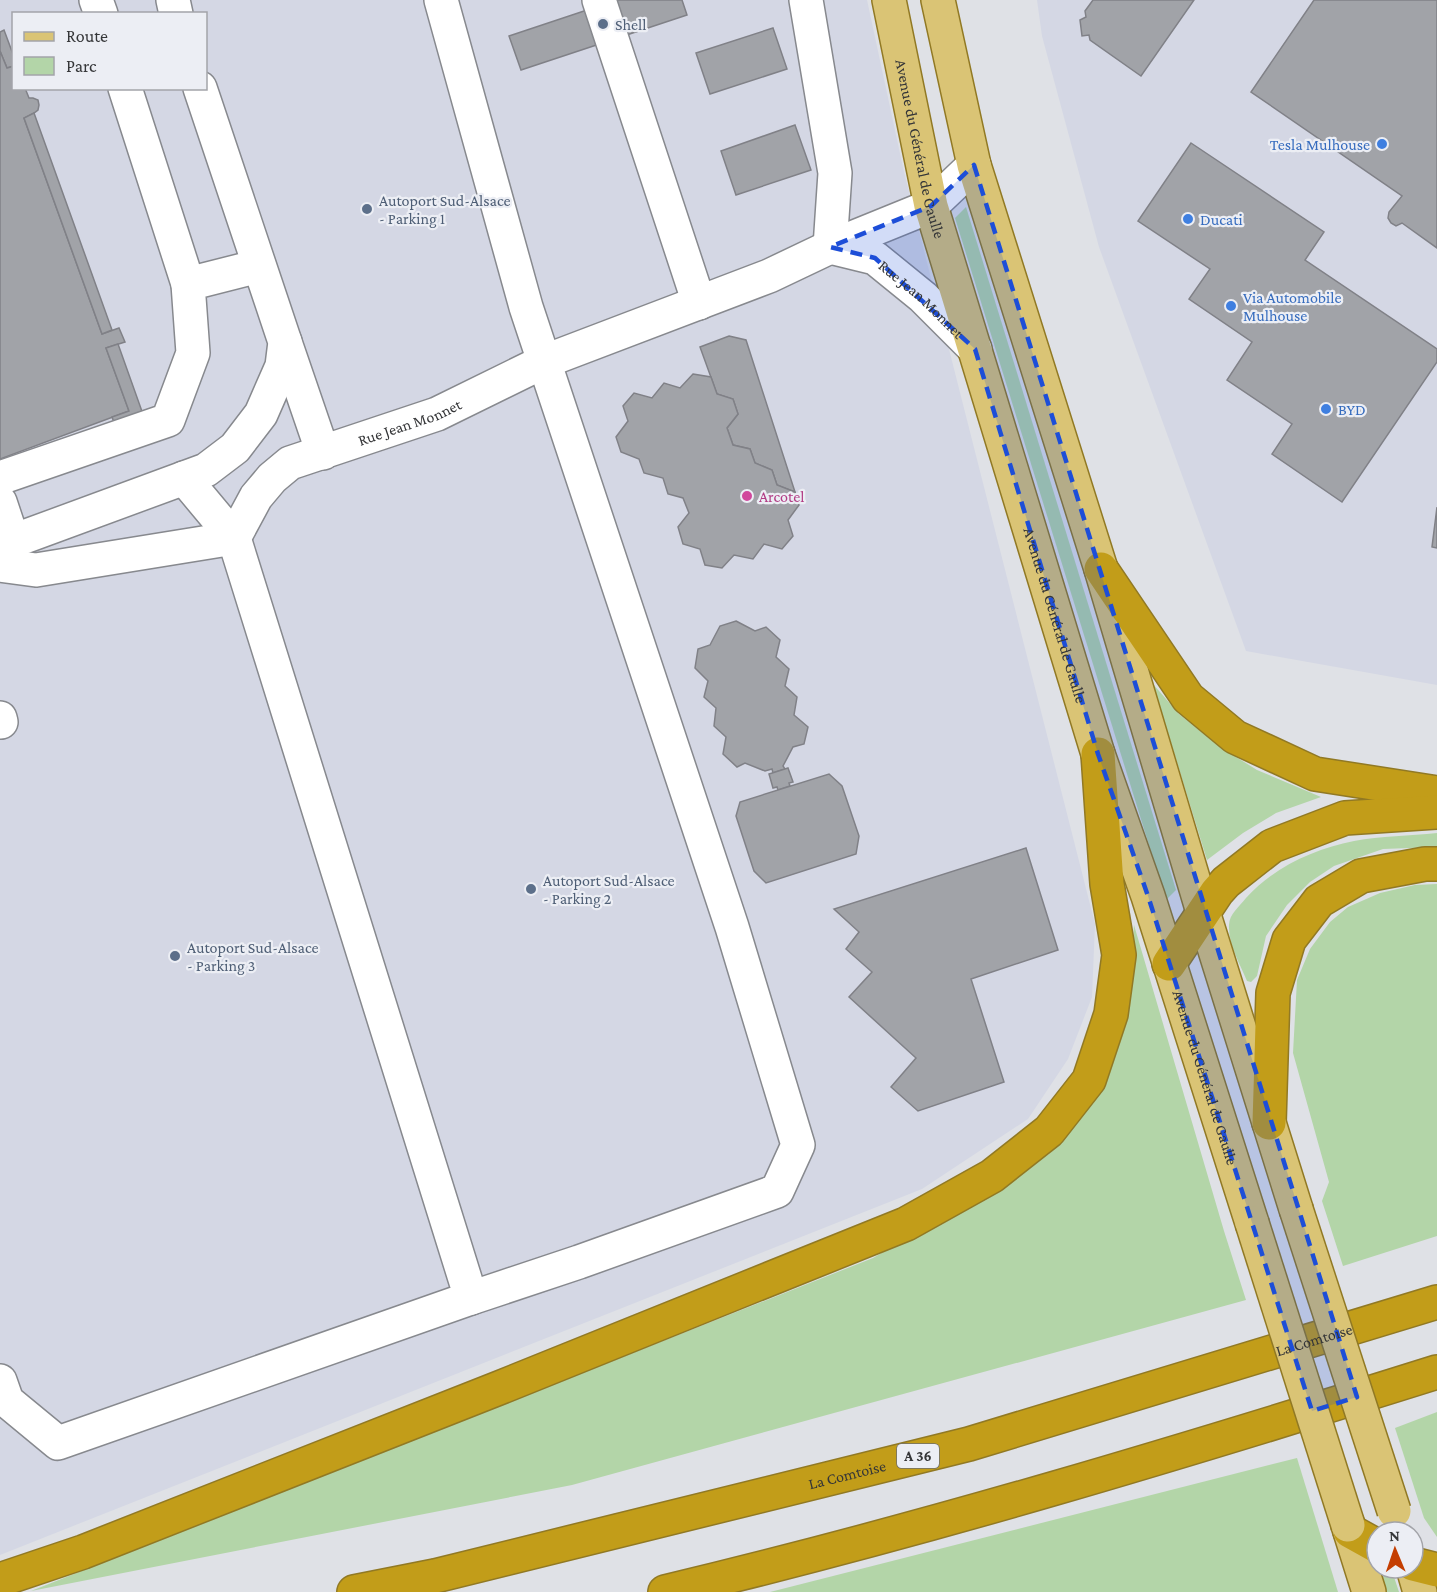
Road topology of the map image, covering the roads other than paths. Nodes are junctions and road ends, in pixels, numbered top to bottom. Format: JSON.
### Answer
{"nodes":[{"id":1,"x":441,"y":0,"type":"edge"},
{"id":2,"x":599,"y":0,"type":"edge"},
{"id":3,"x":806,"y":0,"type":"edge"},
{"id":4,"x":889,"y":0,"type":"edge"},
{"id":5,"x":938,"y":0,"type":"edge"},
{"id":6,"x":126,"y":90,"type":"edge"},
{"id":7,"x":201,"y":90,"type":"edge"},
{"id":8,"x":974,"y":165,"type":"junction"},
{"id":9,"x":931,"y":206,"type":"junction"},
{"id":10,"x":830,"y":247,"type":"junction"},
{"id":11,"x":259,"y":266,"type":"junction"},
{"id":12,"x":188,"y":284,"type":"junction"},
{"id":13,"x":699,"y":303,"type":"junction"},
{"id":14,"x":285,"y":342,"type":"junction"},
{"id":15,"x":975,"y":349,"type":"junction"},
{"id":16,"x":543,"y":362,"type":"junction"},
{"id":17,"x":323,"y":453,"type":"junction"},
{"id":18,"x":0,"y":478,"type":"edge"},
{"id":19,"x":184,"y":478,"type":"junction"},
{"id":20,"x":0,"y":502,"type":"edge"},
{"id":21,"x":234,"y":538,"type":"junction"},
{"id":22,"x":4,"y":553,"type":"edge"},
{"id":23,"x":1101,"y":569,"type":"junction"},
{"id":24,"x":1098,"y":754,"type":"junction"},
{"id":25,"x":1437,"y":793,"type":"edge"},
{"id":26,"x":1437,"y":812,"type":"edge"},
{"id":27,"x":1437,"y":864,"type":"edge"},
{"id":28,"x":1203,"y":912,"type":"junction"},
{"id":29,"x":1169,"y":964,"type":"junction"},
{"id":30,"x":1269,"y":1123,"type":"junction"},
{"id":31,"x":1437,"y":1284,"type":"edge"},
{"id":32,"x":471,"y":1298,"type":"junction"},
{"id":33,"x":1437,"y":1302,"type":"edge"},
{"id":34,"x":1394,"y":1316,"type":"junction"},
{"id":35,"x":1437,"y":1372,"type":"edge"},
{"id":36,"x":0,"y":1381,"type":"edge"},
{"id":37,"x":1397,"y":1520,"type":"edge"},
{"id":38,"x":1358,"y":1534,"type":"edge"},
{"id":39,"x":0,"y":1580,"type":"edge"},
{"id":40,"x":354,"y":1592,"type":"edge"},
{"id":41,"x":665,"y":1592,"type":"edge"},
{"id":42,"x":1369,"y":1592,"type":"edge"}],
"edges":[{"from":1,"to":16,"type":"street"},
{"from":2,"to":13,"type":"street"},
{"from":3,"to":10,"type":"street"},
{"from":4,"to":9,"type":"main road","name":"Avenue du Général de Gaulle"},
{"from":5,"to":8,"type":"main road"},
{"from":6,"to":12,"type":"street"},
{"from":7,"to":11,"type":"street"},
{"from":8,"to":9,"type":"street","name":"Rue Jean Monnet"},
{"from":8,"to":23,"type":"main road"},
{"from":9,"to":10,"type":"street","name":"Rue Jean Monnet"},
{"from":9,"to":15,"type":"main road","name":"Avenue du Général de Gaulle"},
{"from":10,"to":13,"type":"street","name":"Rue Jean Monnet"},
{"from":10,"to":15,"type":"street","name":"Rue Jean Monnet"},
{"from":11,"to":12,"type":"street"},
{"from":11,"to":14,"type":"street"},
{"from":12,"to":18,"type":"street"},
{"from":13,"to":16,"type":"street","name":"Rue Jean Monnet"},
{"from":14,"to":17,"type":"street"},
{"from":14,"to":19,"type":"street"},
{"from":15,"to":24,"type":"main road","name":"Avenue du Général de Gaulle"},
{"from":16,"to":17,"type":"street","name":"Rue Jean Monnet"},
{"from":16,"to":32,"type":"street"},
{"from":17,"to":21,"type":"street","name":"Rue Jean Monnet"},
{"from":19,"to":21,"type":"street"},
{"from":19,"to":22,"type":"street"},
{"from":20,"to":22,"type":"street"},
{"from":21,"to":22,"type":"street"},
{"from":21,"to":32,"type":"street"},
{"from":23,"to":25,"type":"highway"},
{"from":23,"to":28,"type":"main road"},
{"from":24,"to":29,"type":"main road","name":"Avenue du Général de Gaulle"},
{"from":24,"to":39,"type":"highway"},
{"from":26,"to":28,"type":"highway"},
{"from":27,"to":30,"type":"highway"},
{"from":28,"to":29,"type":"highway"},
{"from":28,"to":30,"type":"main road"},
{"from":29,"to":38,"type":"main road","name":"Avenue du Général de Gaulle","bridge":true},
{"from":30,"to":37,"type":"main road","bridge":true},
{"from":31,"to":34,"type":"highway"},
{"from":32,"to":36,"type":"street"},
{"from":33,"to":34,"type":"highway","name":"La Comtoise","number":"A 36"},
{"from":34,"to":40,"type":"highway","name":"La Comtoise","number":"A 36"},
{"from":35,"to":41,"type":"highway"},
{"from":38,"to":42,"type":"main road","name":"Avenue du Général de Gaulle"}]}
